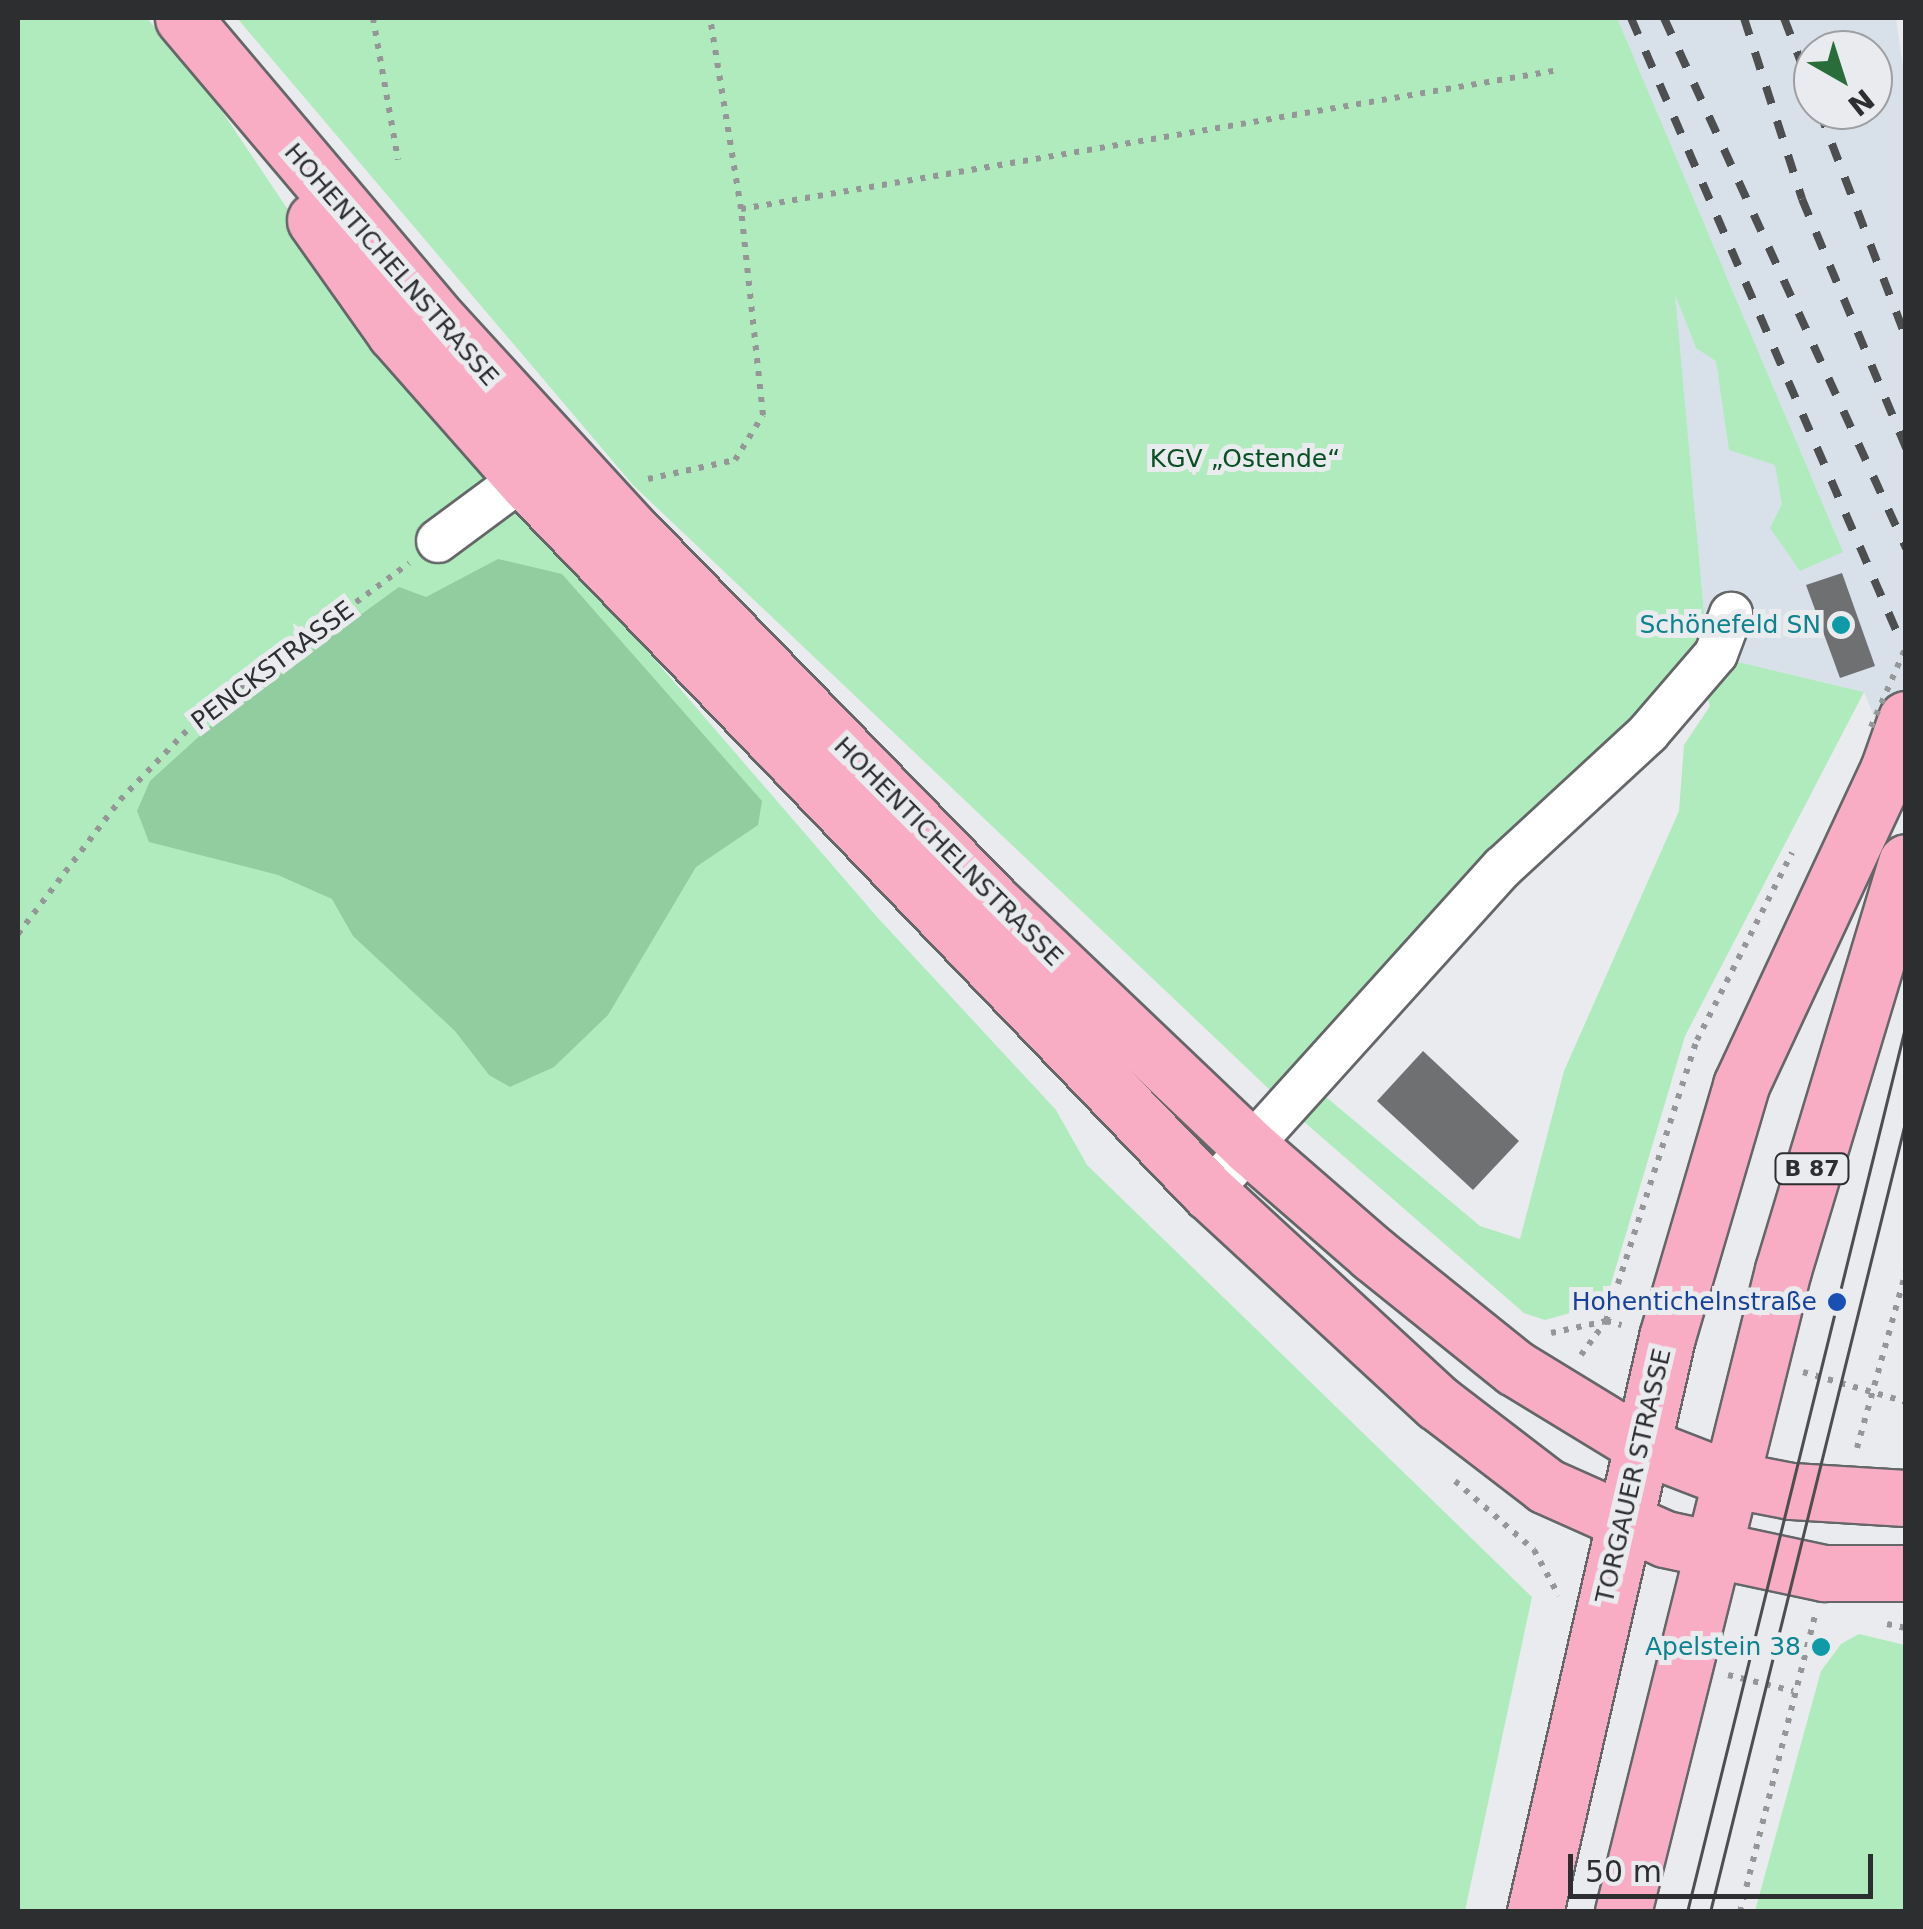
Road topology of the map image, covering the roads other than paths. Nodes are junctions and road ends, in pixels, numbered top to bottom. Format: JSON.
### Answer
{"nodes":[{"id":1,"x":183,"y":18,"type":"edge"},
{"id":2,"x":260,"y":116,"type":"junction"},
{"id":3,"x":522,"y":478,"type":"junction"},
{"id":4,"x":438,"y":541,"type":"road end"},
{"id":5,"x":1732,"y":614,"type":"dead end"},
{"id":6,"x":1888,"y":739,"type":"edge"},
{"id":7,"x":1906,"y":862,"type":"edge"},
{"id":8,"x":1250,"y":1147,"type":"junction"},
{"id":9,"x":1208,"y":1192,"type":"junction"},
{"id":10,"x":1641,"y":1445,"type":"junction"},
{"id":11,"x":1729,"y":1479,"type":"junction"},
{"id":12,"x":1906,"y":1498,"type":"edge"},
{"id":13,"x":1622,"y":1523,"type":"junction"},
{"id":14,"x":1711,"y":1552,"type":"junction"},
{"id":15,"x":1824,"y":1572,"type":"junction"},
{"id":16,"x":1906,"y":1573,"type":"edge"},
{"id":17,"x":1906,"y":1601,"type":"edge"},
{"id":18,"x":1535,"y":1912,"type":"edge"},
{"id":19,"x":1623,"y":1912,"type":"edge"}],
"edges":[{"from":1,"to":2,"type":"main road","name":"HOHENTICHELNSTRASSE"},
{"from":2,"to":3,"type":"main road","name":"HOHENTICHELNSTRASSE"},
{"from":2,"to":8,"type":"main road","name":"HOHENTICHELNSTRASSE"},
{"from":3,"to":4,"type":"street"},
{"from":3,"to":9,"type":"main road","name":"HOHENTICHELNSTRASSE"},
{"from":5,"to":8,"type":"street"},
{"from":6,"to":10,"type":"main road","name":"TORGAUER STRASSE"},
{"from":7,"to":11,"type":"main road","number":"B 87"},
{"from":8,"to":9,"type":"street"},
{"from":8,"to":10,"type":"main road","name":"HOHENTICHELNSTRASSE"},
{"from":9,"to":13,"type":"main road","name":"HOHENTICHELNSTRASSE"},
{"from":10,"to":11,"type":"main road","name":"HOHENTICHELNSTRASSE"},
{"from":10,"to":13,"type":"main road","name":"TORGAUER STRASSE"},
{"from":11,"to":12,"type":"main road","name":"HOHENTICHELNSTRASSE"},
{"from":11,"to":14,"type":"main road","number":"B 87"},
{"from":13,"to":14,"type":"main road","name":"HOHENTICHELNSTRASSE"},
{"from":13,"to":18,"type":"main road","name":"TORGAUER STRASSE"},
{"from":14,"to":15,"type":"main road","name":"HOHENTICHELNSTRASSE"},
{"from":14,"to":19,"type":"main road","number":"B 87"},
{"from":15,"to":16,"type":"main road","name":"HOHENTICHELNSTRASSE"},
{"from":15,"to":17,"type":"street"}]}
